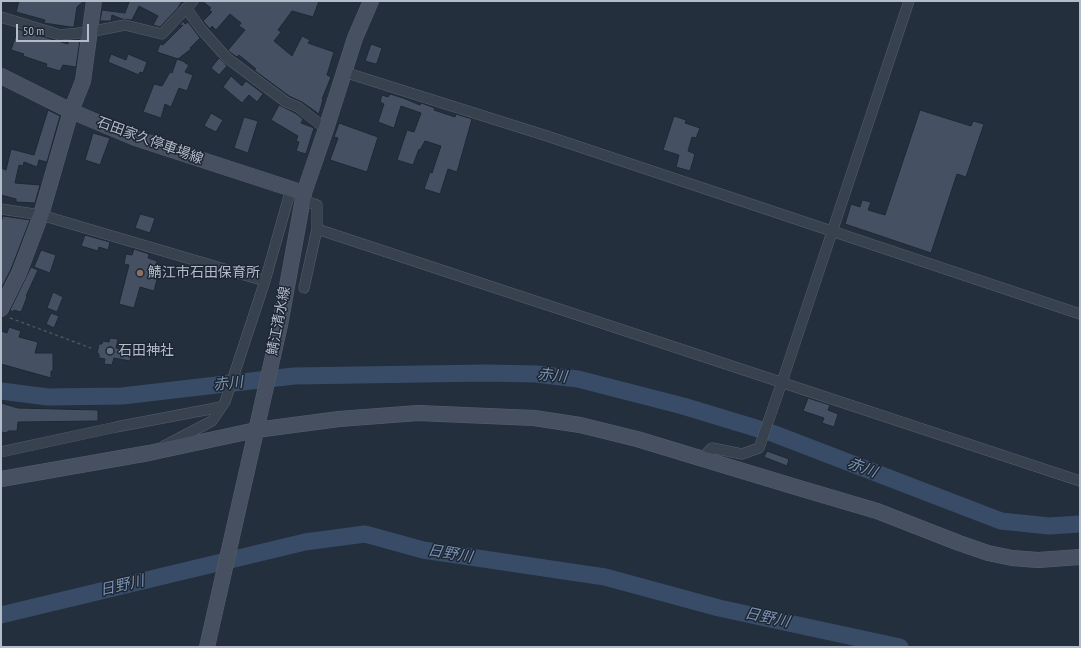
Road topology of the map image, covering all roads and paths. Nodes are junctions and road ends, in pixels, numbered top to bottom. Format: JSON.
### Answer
{"nodes":[{"id":1,"x":94,"y":1,"type":"edge"},
{"id":2,"x":371,"y":1,"type":"edge"},
{"id":3,"x":909,"y":1,"type":"edge"},
{"id":4,"x":190,"y":4,"type":"edge"},
{"id":5,"x":1,"y":18,"type":"edge"},
{"id":6,"x":89,"y":32,"type":"junction"},
{"id":7,"x":344,"y":72,"type":"junction"},
{"id":8,"x":1,"y":76,"type":"edge"},
{"id":9,"x":71,"y":110,"type":"junction"},
{"id":10,"x":326,"y":129,"type":"junction"},
{"id":11,"x":299,"y":194,"type":"junction"},
{"id":12,"x":1,"y":209,"type":"edge"},
{"id":13,"x":41,"y":215,"type":"junction"},
{"id":14,"x":317,"y":229,"type":"junction"},
{"id":15,"x":832,"y":231,"type":"junction"},
{"id":16,"x":265,"y":281,"type":"junction"},
{"id":17,"x":304,"y":288,"type":"dead end"},
{"id":18,"x":5,"y":313,"type":"edge"},
{"id":19,"x":1080,"y":314,"type":"edge"},
{"id":20,"x":91,"y":348,"type":"dead end"},
{"id":21,"x":782,"y":382,"type":"junction"},
{"id":22,"x":221,"y":408,"type":"junction"},
{"id":23,"x":256,"y":430,"type":"junction"},
{"id":24,"x":1,"y":452,"type":"edge"},
{"id":25,"x":149,"y":453,"type":"junction"},
{"id":26,"x":702,"y":458,"type":"junction"},
{"id":27,"x":1,"y":479,"type":"edge"},
{"id":28,"x":1080,"y":481,"type":"edge"},
{"id":29,"x":1080,"y":557,"type":"edge"},
{"id":30,"x":207,"y":647,"type":"edge"}],
"edges":[{"from":1,"to":6,"type":"street"},
{"from":2,"to":7,"type":"street","name":"鯖江清水線"},
{"from":3,"to":15,"type":"street"},
{"from":4,"to":6,"type":"street"},
{"from":4,"to":10,"type":"street"},
{"from":5,"to":6,"type":"street"},
{"from":6,"to":9,"type":"street"},
{"from":7,"to":10,"type":"street","name":"鯖江清水線"},
{"from":7,"to":15,"type":"street"},
{"from":8,"to":9,"type":"street","name":"石田家久停車場線"},
{"from":9,"to":11,"type":"street","name":"石田家久停車場線"},
{"from":9,"to":13,"type":"street"},
{"from":10,"to":11,"type":"street","name":"鯖江清水線"},
{"from":11,"to":14,"type":"street"},
{"from":11,"to":16,"type":"street"},
{"from":11,"to":23,"type":"street","name":"鯖江清水線"},
{"from":12,"to":13,"type":"street"},
{"from":13,"to":16,"type":"street"},
{"from":13,"to":18,"type":"street"},
{"from":14,"to":17,"type":"street"},
{"from":14,"to":21,"type":"street"},
{"from":15,"to":19,"type":"street"},
{"from":15,"to":21,"type":"street"},
{"from":16,"to":22,"type":"street"},
{"from":18,"to":20,"type":"path"},
{"from":21,"to":26,"type":"street"},
{"from":21,"to":28,"type":"street"},
{"from":22,"to":24,"type":"street"},
{"from":22,"to":25,"type":"street"},
{"from":23,"to":25,"type":"street"},
{"from":23,"to":26,"type":"street"},
{"from":23,"to":30,"type":"street","name":"鯖江清水線"},
{"from":25,"to":27,"type":"street"},
{"from":26,"to":29,"type":"street"}]}
